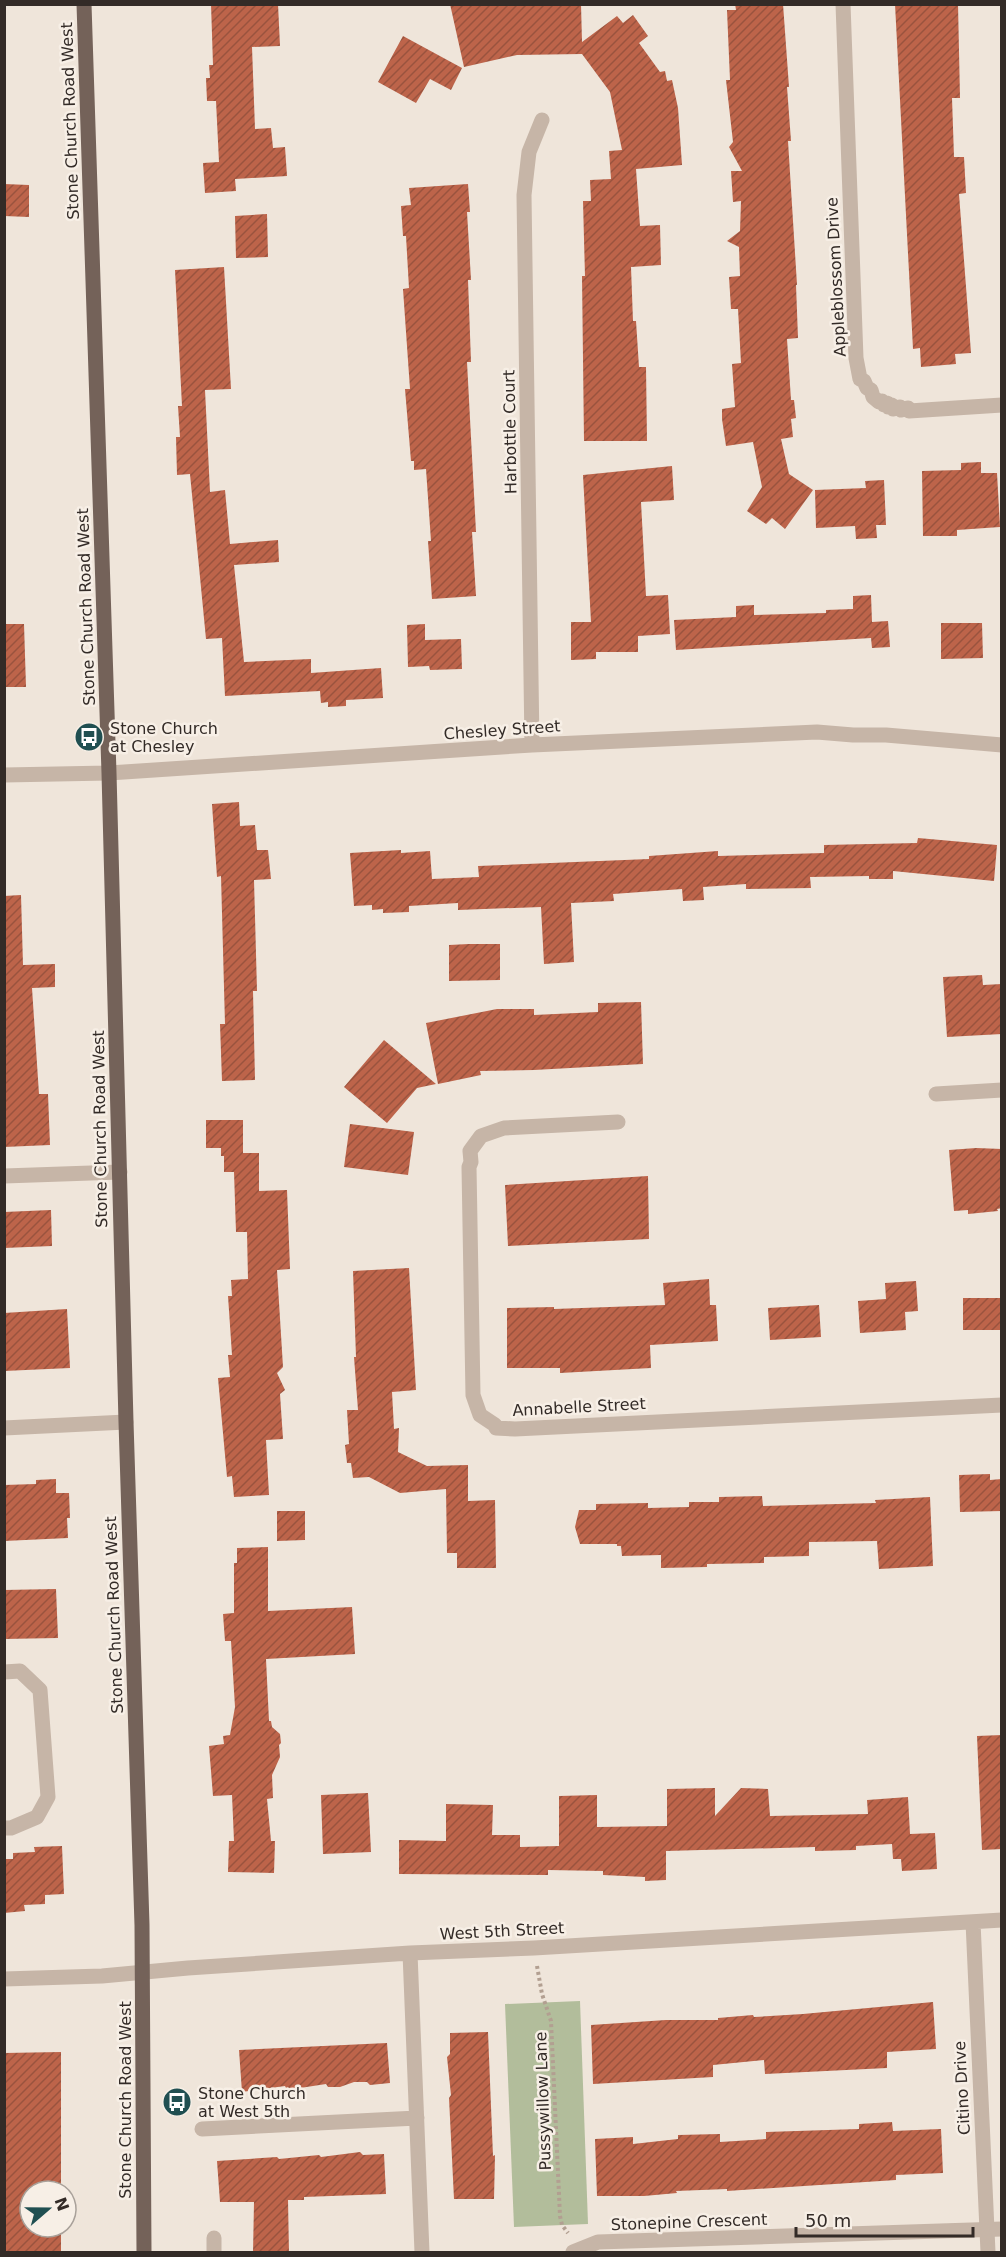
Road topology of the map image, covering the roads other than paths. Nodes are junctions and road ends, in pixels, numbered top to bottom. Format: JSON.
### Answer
{"nodes":[{"id":1,"x":84,"y":4,"type":"edge"},
{"id":2,"x":843,"y":4,"type":"edge"},
{"id":3,"x":542,"y":120,"type":"dead end"},
{"id":4,"x":1002,"y":405,"type":"edge"},
{"id":5,"x":532,"y":745,"type":"junction"},
{"id":6,"x":1002,"y":745,"type":"edge"},
{"id":7,"x":109,"y":773,"type":"junction"},
{"id":8,"x":4,"y":775,"type":"edge"},
{"id":9,"x":1002,"y":1090,"type":"edge"},
{"id":10,"x":936,"y":1094,"type":"dead end"},
{"id":11,"x":618,"y":1122,"type":"dead end"},
{"id":12,"x":120,"y":1172,"type":"junction"},
{"id":13,"x":4,"y":1176,"type":"edge"},
{"id":14,"x":1002,"y":1405,"type":"edge"},
{"id":15,"x":126,"y":1422,"type":"junction"},
{"id":16,"x":4,"y":1428,"type":"edge"},
{"id":17,"x":4,"y":1672,"type":"edge"},
{"id":18,"x":4,"y":1828,"type":"edge"},
{"id":19,"x":1002,"y":1920,"type":"edge"},
{"id":20,"x":973,"y":1922,"type":"junction"},
{"id":21,"x":410,"y":1953,"type":"junction"},
{"id":22,"x":142,"y":1972,"type":"junction"},
{"id":23,"x":4,"y":1979,"type":"edge"},
{"id":24,"x":417,"y":2118,"type":"junction"},
{"id":25,"x":202,"y":2129,"type":"dead end"},
{"id":26,"x":994,"y":2229,"type":"edge"},
{"id":27,"x":576,"y":2251,"type":"edge"},
{"id":28,"x":144,"y":2253,"type":"edge"},
{"id":29,"x":422,"y":2253,"type":"edge"},
{"id":30,"x":988,"y":2253,"type":"edge"}],
"edges":[{"from":1,"to":7,"type":"main road","name":"Stone Church Road West"},
{"from":2,"to":4,"type":"street","name":"Appleblossom Drive"},
{"from":3,"to":5,"type":"street","name":"Harbottle Court"},
{"from":5,"to":6,"type":"street","name":"Chesley Street"},
{"from":5,"to":7,"type":"street","name":"Chesley Street"},
{"from":7,"to":8,"type":"street","name":"Chesley Street"},
{"from":7,"to":12,"type":"main road","name":"Stone Church Road West"},
{"from":9,"to":10,"type":"street"},
{"from":11,"to":14,"type":"street","name":"Annabelle Street"},
{"from":12,"to":13,"type":"street"},
{"from":12,"to":15,"type":"main road","name":"Stone Church Road West"},
{"from":15,"to":16,"type":"street"},
{"from":15,"to":22,"type":"main road","name":"Stone Church Road West"},
{"from":17,"to":18,"type":"street"},
{"from":19,"to":20,"type":"street","name":"West 5th Street"},
{"from":20,"to":21,"type":"street","name":"West 5th Street"},
{"from":20,"to":26,"type":"street","name":"Citino Drive"},
{"from":21,"to":22,"type":"street","name":"West 5th Street"},
{"from":21,"to":24,"type":"street"},
{"from":22,"to":23,"type":"street","name":"West 5th Street"},
{"from":22,"to":28,"type":"main road","name":"Stone Church Road West"},
{"from":24,"to":25,"type":"street"},
{"from":24,"to":29,"type":"street"},
{"from":26,"to":27,"type":"street","name":"Stonepine Crescent"},
{"from":26,"to":30,"type":"street","name":"Citino Drive"}]}
